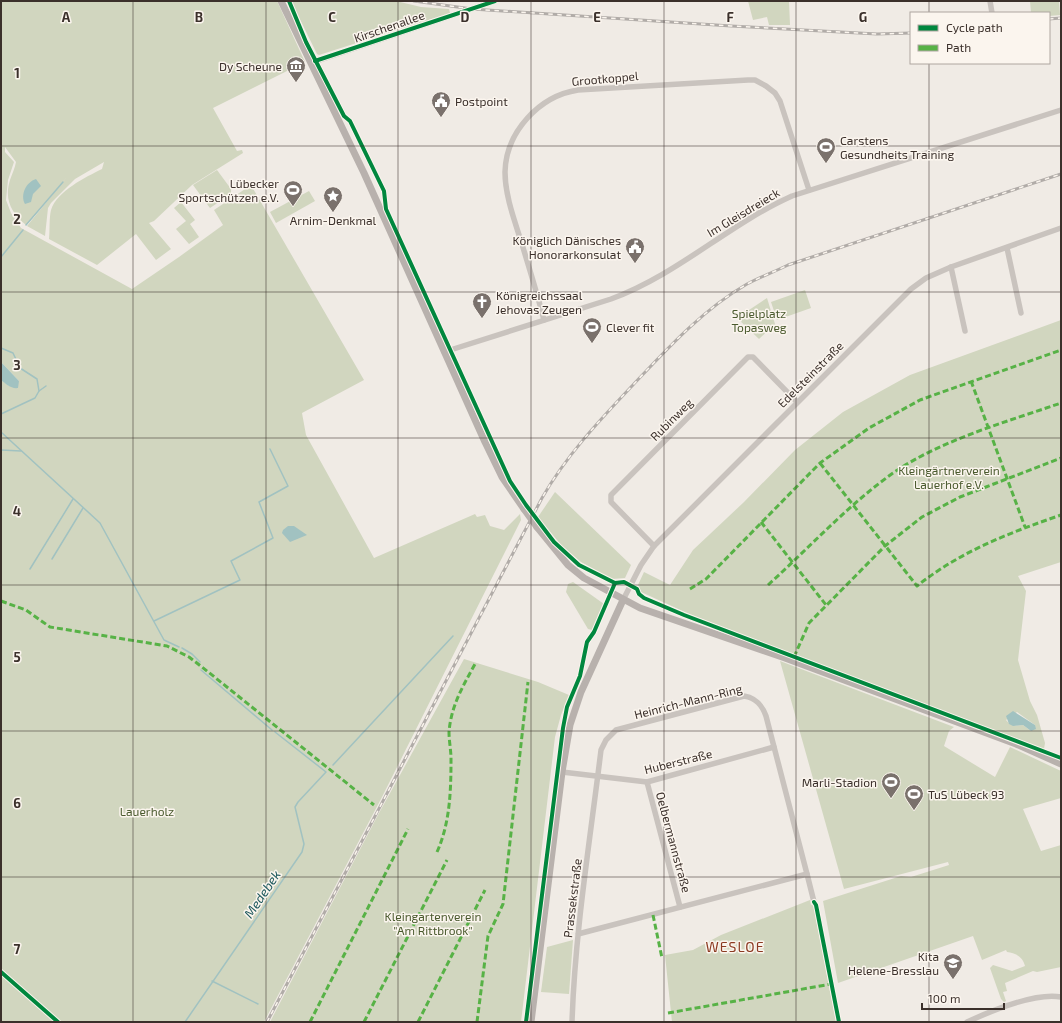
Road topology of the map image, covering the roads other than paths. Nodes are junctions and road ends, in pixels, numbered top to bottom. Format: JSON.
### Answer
{"nodes":[{"id":1,"x":282,"y":1,"type":"edge"},
{"id":2,"x":495,"y":1,"type":"edge"},
{"id":3,"x":990,"y":1,"type":"edge"},
{"id":4,"x":992,"y":12,"type":"edge"},
{"id":5,"x":311,"y":63,"type":"junction"},
{"id":6,"x":1061,"y":110,"type":"edge"},
{"id":7,"x":809,"y":190,"type":"junction"},
{"id":8,"x":1061,"y":228,"type":"edge"},
{"id":9,"x":1007,"y":248,"type":"junction"},
{"id":10,"x":950,"y":267,"type":"junction"},
{"id":11,"x":1021,"y":313,"type":"dead end"},
{"id":12,"x":544,"y":320,"type":"junction"},
{"id":13,"x":965,"y":331,"type":"dead end"},
{"id":14,"x":444,"y":352,"type":"junction"},
{"id":15,"x":798,"y":402,"type":"junction"},
{"id":16,"x":654,"y":546,"type":"junction"},
{"id":17,"x":623,"y":600,"type":"junction"},
{"id":18,"x":774,"y":747,"type":"junction"},
{"id":19,"x":1061,"y":764,"type":"edge"},
{"id":20,"x":562,"y":772,"type":"junction"},
{"id":21,"x":598,"y":777,"type":"junction"},
{"id":22,"x":647,"y":782,"type":"junction"},
{"id":23,"x":807,"y":874,"type":"junction"},
{"id":24,"x":814,"y":902,"type":"dead end"},
{"id":25,"x":680,"y":907,"type":"junction"},
{"id":26,"x":578,"y":934,"type":"junction"},
{"id":27,"x":1061,"y":997,"type":"edge"},
{"id":28,"x":531,"y":1022,"type":"edge"},
{"id":29,"x":572,"y":1022,"type":"edge"},
{"id":30,"x":967,"y":1022,"type":"edge"}],
"edges":[{"from":1,"to":5,"type":"main road"},
{"from":2,"to":5,"type":"street","name":"Kirschenallee"},
{"from":3,"to":4,"type":"street"},
{"from":5,"to":14,"type":"main road"},
{"from":6,"to":7,"type":"street","name":"Im Gleisdreieck"},
{"from":7,"to":12,"type":"street","name":"Im Gleisdreieck"},
{"from":7,"to":12,"type":"street","name":"Grootkoppel"},
{"from":8,"to":9,"type":"street","name":"Edelsteinstraße"},
{"from":9,"to":10,"type":"street","name":"Edelsteinstraße"},
{"from":9,"to":11,"type":"street"},
{"from":10,"to":13,"type":"street"},
{"from":10,"to":15,"type":"street","name":"Edelsteinstraße"},
{"from":12,"to":14,"type":"street","name":"Im Gleisdreieck"},
{"from":14,"to":17,"type":"main road","bridge":true},
{"from":15,"to":16,"type":"street","name":"Edelsteinstraße"},
{"from":15,"to":16,"type":"street","name":"Rubinweg"},
{"from":16,"to":17,"type":"street","name":"Edelsteinstraße"},
{"from":17,"to":19,"type":"main road"},
{"from":17,"to":20,"type":"main road"},
{"from":18,"to":21,"type":"street","name":"Heinrich-Mann-Ring"},
{"from":18,"to":22,"type":"street","name":"Huberstraße"},
{"from":18,"to":23,"type":"street","name":"Heinrich-Mann-Ring"},
{"from":20,"to":21,"type":"street","name":"Huberstraße"},
{"from":20,"to":28,"type":"main road"},
{"from":21,"to":22,"type":"street","name":"Huberstraße"},
{"from":21,"to":26,"type":"street","name":"Prassekstraße"},
{"from":22,"to":25,"type":"street","name":"Oelbermannstraße"},
{"from":23,"to":24,"type":"street","name":"Heinrich-Mann-Ring"},
{"from":23,"to":25,"type":"street"},
{"from":25,"to":26,"type":"street"},
{"from":26,"to":29,"type":"street","name":"Prassekstraße"},
{"from":27,"to":30,"type":"street"}]}
